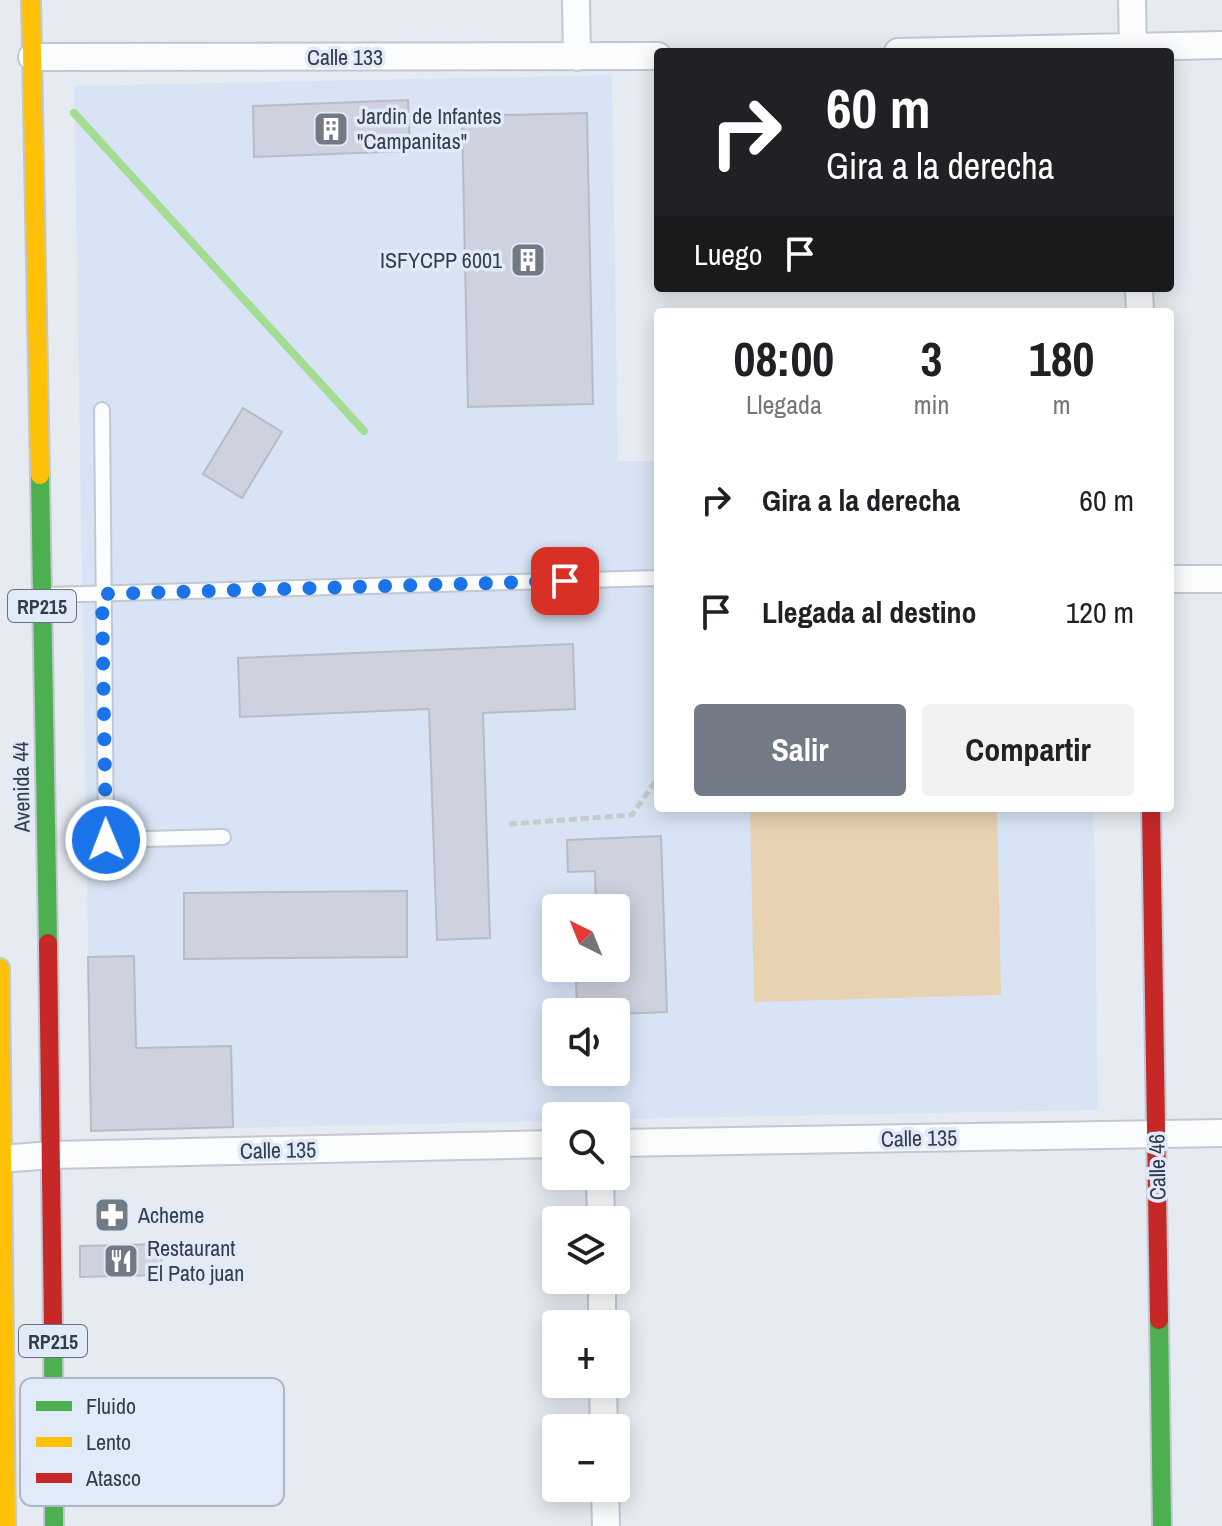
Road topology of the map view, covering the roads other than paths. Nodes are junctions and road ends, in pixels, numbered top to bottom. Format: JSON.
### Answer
{"nodes":[{"id":1,"x":31,"y":0,"type":"edge"},
{"id":2,"x":576,"y":0,"type":"edge"},
{"id":3,"x":1132,"y":0,"type":"edge"},
{"id":4,"x":1222,"y":45,"type":"edge"},
{"id":5,"x":1133,"y":48,"type":"edge"},
{"id":6,"x":1169,"y":48,"type":"edge"},
{"id":7,"x":654,"y":56,"type":"edge"},
{"id":8,"x":32,"y":57,"type":"junction"},
{"id":9,"x":577,"y":57,"type":"junction"},
{"id":10,"x":102,"y":410,"type":"dead end"},
{"id":11,"x":654,"y":578,"type":"edge"},
{"id":12,"x":1174,"y":579,"type":"edge"},
{"id":13,"x":1222,"y":579,"type":"edge"},
{"id":14,"x":102,"y":594,"type":"junction"},
{"id":15,"x":41,"y":595,"type":"junction"},
{"id":16,"x":1151,"y":812,"type":"edge"},
{"id":17,"x":223,"y":837,"type":"dead end"},
{"id":18,"x":0,"y":968,"type":"edge"},
{"id":19,"x":1222,"y":1133,"type":"edge"},
{"id":20,"x":1156,"y":1134,"type":"junction"},
{"id":21,"x":630,"y":1143,"type":"edge"},
{"id":22,"x":542,"y":1144,"type":"edge"},
{"id":23,"x":52,"y":1155,"type":"junction"},
{"id":24,"x":2,"y":1159,"type":"edge"},
{"id":25,"x":53,"y":1378,"type":"edge"},
{"id":26,"x":605,"y":1502,"type":"edge"},
{"id":27,"x":54,"y":1506,"type":"edge"},
{"id":28,"x":6,"y":1526,"type":"edge"},
{"id":29,"x":54,"y":1526,"type":"edge"},
{"id":30,"x":606,"y":1526,"type":"edge"},
{"id":31,"x":1162,"y":1526,"type":"edge"}],
"edges":[{"from":1,"to":8,"type":"main road","name":"Avenida 44","number":"RP215"},
{"from":2,"to":9,"type":"street"},
{"from":3,"to":5,"type":"street"},
{"from":4,"to":6,"type":"street"},
{"from":7,"to":9,"type":"street","name":"Calle 133"},
{"from":8,"to":9,"type":"street","name":"Calle 133"},
{"from":8,"to":15,"type":"main road","name":"Avenida 44","number":"RP215"},
{"from":10,"to":14,"type":"lane"},
{"from":11,"to":14,"type":"lane"},
{"from":12,"to":13,"type":"street"},
{"from":14,"to":15,"type":"lane"},
{"from":14,"to":17,"type":"lane"},
{"from":15,"to":23,"type":"main road","name":"Avenida 44","number":"RP215"},
{"from":16,"to":20,"type":"main road","name":"Calle 46"},
{"from":18,"to":24,"type":"main road","number":"RP215"},
{"from":19,"to":20,"type":"street","name":"Calle 135"},
{"from":20,"to":21,"type":"street","name":"Calle 135"},
{"from":20,"to":31,"type":"main road","name":"Calle 46"},
{"from":22,"to":23,"type":"street","name":"Calle 135"},
{"from":23,"to":24,"type":"street","name":"Calle 135"},
{"from":23,"to":25,"type":"main road","name":"Avenida 44","number":"RP215"},
{"from":24,"to":28,"type":"main road","number":"RP215"},
{"from":26,"to":30,"type":"street"},
{"from":27,"to":29,"type":"main road","name":"Avenida 44","number":"RP215"}]}
